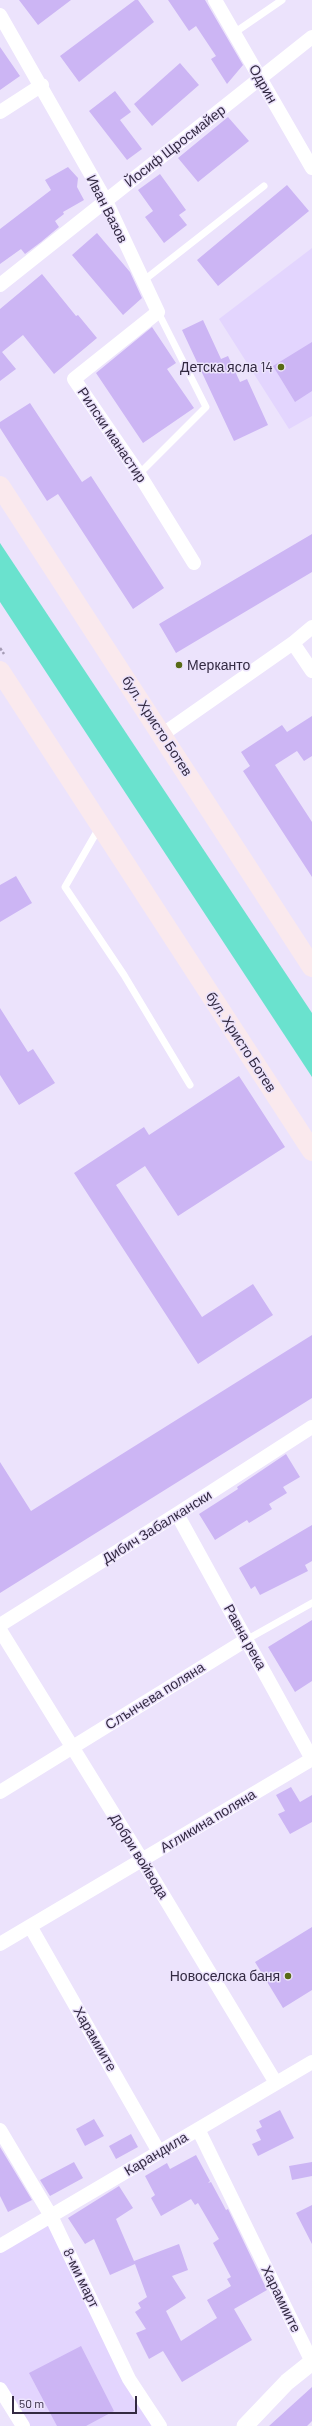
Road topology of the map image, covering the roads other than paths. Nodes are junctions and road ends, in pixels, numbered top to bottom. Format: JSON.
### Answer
{"nodes":[{"id":1,"x":215,"y":0,"type":"edge"},
{"id":2,"x":282,"y":0,"type":"edge"},
{"id":3,"x":0,"y":15,"type":"edge"},
{"id":4,"x":234,"y":32,"type":"junction"},
{"id":5,"x":312,"y":37,"type":"edge"},
{"id":6,"x":260,"y":79,"type":"junction"},
{"id":7,"x":42,"y":85,"type":"junction"},
{"id":8,"x":0,"y":112,"type":"edge"},
{"id":9,"x":312,"y":168,"type":"edge"},
{"id":10,"x":264,"y":186,"type":"dead end"},
{"id":11,"x":106,"y":201,"type":"junction"},
{"id":12,"x":142,"y":281,"type":"junction"},
{"id":13,"x":0,"y":285,"type":"edge"},
{"id":14,"x":158,"y":312,"type":"junction"},
{"id":15,"x":139,"y":474,"type":"junction"},
{"id":16,"x":0,"y":486,"type":"edge"},
{"id":17,"x":194,"y":563,"type":"dead end"},
{"id":18,"x":312,"y":627,"type":"edge"},
{"id":19,"x":293,"y":643,"type":"junction"},
{"id":20,"x":0,"y":671,"type":"edge"},
{"id":21,"x":312,"y":671,"type":"edge"},
{"id":22,"x":162,"y":734,"type":"junction"},
{"id":23,"x":100,"y":826,"type":"junction"},
{"id":24,"x":312,"y":967,"type":"edge"},
{"id":25,"x":190,"y":1084,"type":"dead end"},
{"id":26,"x":312,"y":1151,"type":"edge"},
{"id":27,"x":312,"y":1427,"type":"edge"},
{"id":28,"x":178,"y":1514,"type":"junction"},
{"id":29,"x":312,"y":1603,"type":"edge"},
{"id":30,"x":0,"y":1625,"type":"edge"},
{"id":31,"x":0,"y":1630,"type":"edge"},
{"id":32,"x":246,"y":1640,"type":"junction"},
{"id":33,"x":72,"y":1748,"type":"junction"},
{"id":34,"x":312,"y":1759,"type":"edge"},
{"id":35,"x":0,"y":1792,"type":"edge"},
{"id":36,"x":142,"y":1860,"type":"junction"},
{"id":37,"x":30,"y":1926,"type":"junction"},
{"id":38,"x":0,"y":1944,"type":"edge"},
{"id":39,"x":312,"y":2062,"type":"edge"},
{"id":40,"x":276,"y":2083,"type":"junction"},
{"id":41,"x":198,"y":2129,"type":"junction"},
{"id":42,"x":0,"y":2130,"type":"edge"},
{"id":43,"x":159,"y":2152,"type":"junction"},
{"id":44,"x":51,"y":2216,"type":"junction"},
{"id":45,"x":0,"y":2246,"type":"edge"},
{"id":46,"x":312,"y":2362,"type":"edge"},
{"id":47,"x":0,"y":2389,"type":"edge"},
{"id":48,"x":24,"y":2426,"type":"edge"},
{"id":49,"x":160,"y":2426,"type":"edge"},
{"id":50,"x":245,"y":2426,"type":"edge"}],
"edges":[{"from":1,"to":4,"type":"street","name":"Одрин"},
{"from":2,"to":4,"type":"lane"},
{"from":3,"to":7,"type":"street","name":"Иван Вазов"},
{"from":4,"to":6,"type":"street","name":"Одрин"},
{"from":5,"to":6,"type":"street","name":"Йосиф Щросмайер"},
{"from":6,"to":9,"type":"street","name":"Одрин"},
{"from":6,"to":11,"type":"street","name":"Йосиф Щросмайер"},
{"from":7,"to":8,"type":"street"},
{"from":7,"to":11,"type":"street","name":"Иван Вазов"},
{"from":10,"to":12,"type":"lane"},
{"from":11,"to":12,"type":"street","name":"Иван Вазов"},
{"from":11,"to":13,"type":"street","name":"Йосиф Щросмайер"},
{"from":12,"to":14,"type":"street","name":"Иван Вазов"},
{"from":14,"to":15,"type":"lane","name":"Иван Вазов"},
{"from":14,"to":15,"type":"street","name":"Рилски манастир"},
{"from":15,"to":17,"type":"street","name":"Рилски манастир"},
{"from":16,"to":22,"type":"main road","name":"бул. Христо Ботев"},
{"from":18,"to":19,"type":"street"},
{"from":19,"to":21,"type":"street"},
{"from":19,"to":22,"type":"street"},
{"from":20,"to":23,"type":"main road","name":"бул. Христо Ботев"},
{"from":22,"to":24,"type":"main road","name":"бул. Христо Ботев"},
{"from":23,"to":25,"type":"lane"},
{"from":23,"to":26,"type":"main road","name":"бул. Христо Ботев"},
{"from":27,"to":28,"type":"street","name":"Дибич Забалкански"},
{"from":28,"to":30,"type":"street","name":"Дибич Забалкански"},
{"from":28,"to":32,"type":"street","name":"Равна река"},
{"from":29,"to":32,"type":"lane","name":"Слънчева поляна"},
{"from":31,"to":33,"type":"street","name":"Добри войвода"},
{"from":32,"to":33,"type":"street","name":"Слънчева поляна"},
{"from":32,"to":34,"type":"street","name":"Равна река"},
{"from":33,"to":35,"type":"street","name":"Слънчева поляна"},
{"from":33,"to":36,"type":"street","name":"Добри войвода"},
{"from":34,"to":36,"type":"street","name":"Агликина поляна"},
{"from":36,"to":37,"type":"street","name":"Агликина поляна"},
{"from":36,"to":40,"type":"street","name":"Добри войвода"},
{"from":37,"to":38,"type":"street","name":"Агликина поляна"},
{"from":37,"to":43,"type":"street","name":"Харамиите"},
{"from":39,"to":40,"type":"street","name":"Карандила"},
{"from":40,"to":41,"type":"street","name":"Карандила"},
{"from":41,"to":43,"type":"street","name":"Карандила"},
{"from":41,"to":46,"type":"street","name":"Харамиите"},
{"from":42,"to":44,"type":"street","name":"8-ми март"},
{"from":43,"to":44,"type":"street","name":"Карандила"},
{"from":44,"to":45,"type":"street","name":"Карандила"},
{"from":44,"to":49,"type":"street","name":"8-ми март"},
{"from":46,"to":50,"type":"street"},
{"from":47,"to":48,"type":"street"}]}
